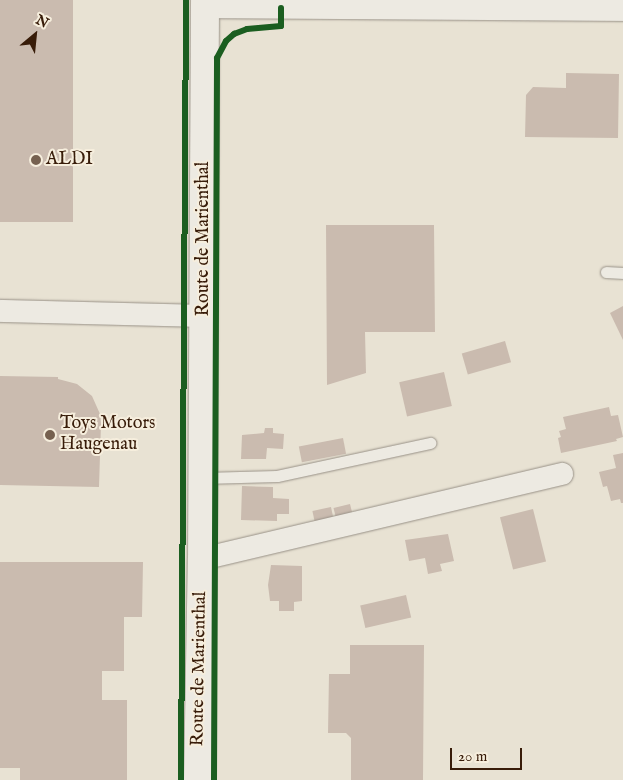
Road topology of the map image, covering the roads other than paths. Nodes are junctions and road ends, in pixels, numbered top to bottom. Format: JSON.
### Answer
{"nodes":[{"id":1,"x":205,"y":3,"type":"edge"},
{"id":2,"x":258,"y":4,"type":"edge"},
{"id":3,"x":623,"y":10,"type":"edge"},
{"id":4,"x":606,"y":272,"type":"dead end"},
{"id":5,"x":623,"y":273,"type":"edge"},
{"id":6,"x":0,"y":311,"type":"edge"},
{"id":7,"x":203,"y":316,"type":"junction"},
{"id":8,"x":430,"y":443,"type":"dead end"},
{"id":9,"x":562,"y":474,"type":"dead end"},
{"id":10,"x":203,"y":478,"type":"junction"},
{"id":11,"x":202,"y":559,"type":"junction"},
{"id":12,"x":198,"y":780,"type":"edge"}],
"edges":[{"from":1,"to":2,"type":"street"},
{"from":1,"to":7,"type":"street","name":"Route de Marienthal"},
{"from":2,"to":3,"type":"street"},
{"from":4,"to":5,"type":"lane"},
{"from":6,"to":7,"type":"street"},
{"from":7,"to":10,"type":"street","name":"Route de Marienthal"},
{"from":8,"to":10,"type":"lane"},
{"from":9,"to":11,"type":"street"},
{"from":10,"to":11,"type":"street","name":"Route de Marienthal"},
{"from":11,"to":12,"type":"street","name":"Route de Marienthal"}]}
